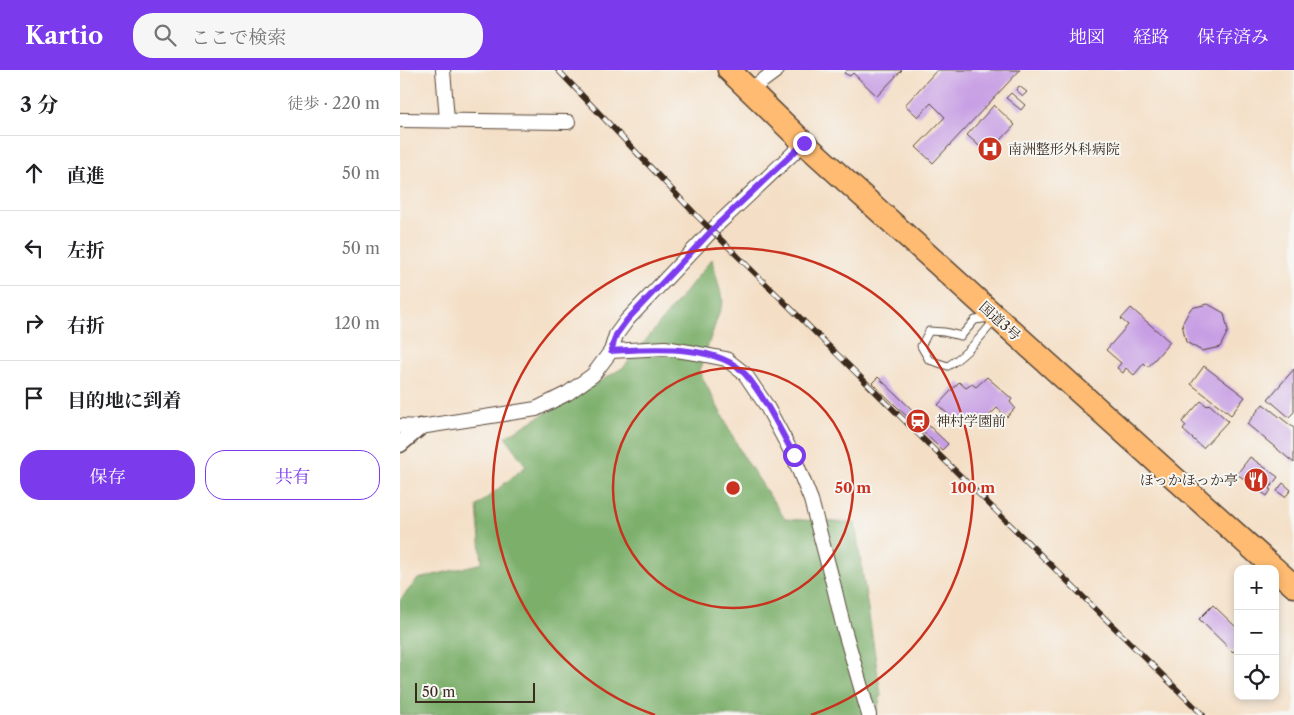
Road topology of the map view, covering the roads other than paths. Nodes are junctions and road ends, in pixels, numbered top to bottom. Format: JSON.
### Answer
{"nodes":[{"id":1,"x":443,"y":70,"type":"edge"},
{"id":2,"x":729,"y":70,"type":"edge"},
{"id":3,"x":777,"y":70,"type":"edge"},
{"id":4,"x":750,"y":90,"type":"junction"},
{"id":5,"x":400,"y":120,"type":"edge"},
{"id":6,"x":447,"y":120,"type":"junction"},
{"id":7,"x":568,"y":122,"type":"dead end"},
{"id":8,"x":804,"y":143,"type":"junction"},
{"id":9,"x":997,"y":317,"type":"junction"},
{"id":10,"x":611,"y":351,"type":"junction"},
{"id":11,"x":400,"y":426,"type":"edge"},
{"id":12,"x":420,"y":427,"type":"junction"},
{"id":13,"x":400,"y":444,"type":"edge"},
{"id":14,"x":1271,"y":565,"type":"edge"},
{"id":15,"x":1279,"y":573,"type":"edge"},
{"id":16,"x":1294,"y":586,"type":"edge"},
{"id":17,"x":870,"y":715,"type":"edge"}],
"edges":[{"from":1,"to":6,"type":"street"},
{"from":2,"to":4,"type":"highway","name":"国道3号"},
{"from":3,"to":4,"type":"street"},
{"from":4,"to":8,"type":"highway","name":"国道3号"},
{"from":5,"to":6,"type":"street"},
{"from":6,"to":7,"type":"street"},
{"from":8,"to":9,"type":"highway","name":"国道3号"},
{"from":8,"to":10,"type":"street"},
{"from":9,"to":9,"type":"lane"},
{"from":9,"to":14,"type":"highway","name":"国道3号"},
{"from":10,"to":12,"type":"street"},
{"from":10,"to":17,"type":"street"},
{"from":11,"to":12,"type":"street"},
{"from":12,"to":13,"type":"street"},
{"from":15,"to":16,"type":"highway","name":"国道3号"}]}
